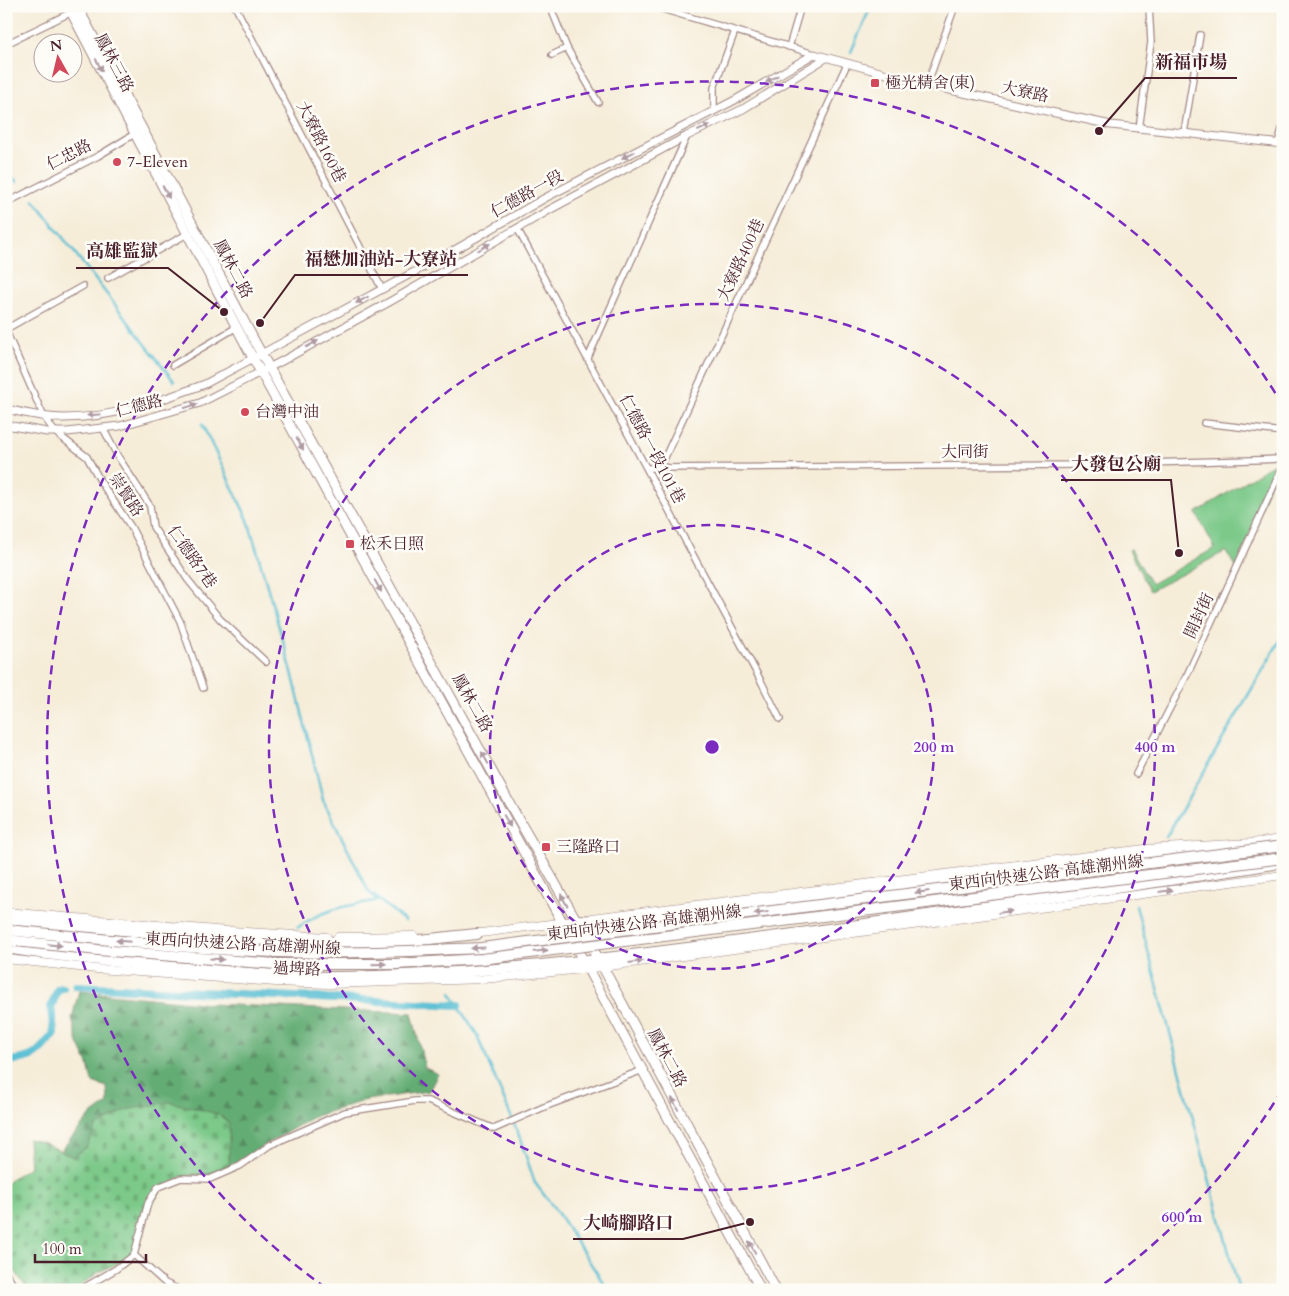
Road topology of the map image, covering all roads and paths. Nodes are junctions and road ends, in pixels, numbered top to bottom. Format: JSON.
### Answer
{"nodes":[{"id":1,"x":235,"y":6,"type":"edge"},
{"id":2,"x":550,"y":6,"type":"edge"},
{"id":3,"x":652,"y":6,"type":"edge"},
{"id":4,"x":678,"y":6,"type":"edge"},
{"id":5,"x":801,"y":6,"type":"edge"},
{"id":6,"x":955,"y":6,"type":"edge"},
{"id":7,"x":1149,"y":6,"type":"edge"},
{"id":8,"x":74,"y":8,"type":"edge"},
{"id":9,"x":668,"y":9,"type":"edge"},
{"id":10,"x":676,"y":13,"type":"junction"},
{"id":11,"x":735,"y":31,"type":"junction"},
{"id":12,"x":1200,"y":35,"type":"dead end"},
{"id":13,"x":6,"y":44,"type":"edge"},
{"id":14,"x":789,"y":47,"type":"junction"},
{"id":15,"x":567,"y":48,"type":"junction"},
{"id":16,"x":814,"y":54,"type":"junction"},
{"id":17,"x":552,"y":55,"type":"dead end"},
{"id":18,"x":826,"y":58,"type":"junction"},
{"id":19,"x":847,"y":64,"type":"junction"},
{"id":20,"x":927,"y":85,"type":"junction"},
{"id":21,"x":598,"y":102,"type":"dead end"},
{"id":22,"x":714,"y":110,"type":"junction"},
{"id":23,"x":1283,"y":126,"type":"edge"},
{"id":24,"x":1139,"y":128,"type":"junction"},
{"id":25,"x":139,"y":132,"type":"junction"},
{"id":26,"x":1184,"y":133,"type":"junction"},
{"id":27,"x":687,"y":136,"type":"junction"},
{"id":28,"x":1280,"y":143,"type":"edge"},
{"id":29,"x":6,"y":202,"type":"edge"},
{"id":30,"x":517,"y":228,"type":"junction"},
{"id":31,"x":192,"y":232,"type":"junction"},
{"id":32,"x":108,"y":278,"type":"dead end"},
{"id":33,"x":83,"y":286,"type":"dead end"},
{"id":34,"x":382,"y":290,"type":"junction"},
{"id":35,"x":237,"y":327,"type":"junction"},
{"id":36,"x":6,"y":330,"type":"edge"},
{"id":37,"x":258,"y":356,"type":"junction"},
{"id":38,"x":588,"y":358,"type":"junction"},
{"id":39,"x":173,"y":365,"type":"dead end"},
{"id":40,"x":265,"y":369,"type":"junction"},
{"id":41,"x":6,"y":410,"type":"edge"},
{"id":42,"x":44,"y":417,"type":"junction"},
{"id":43,"x":1204,"y":423,"type":"dead end"},
{"id":44,"x":6,"y":425,"type":"edge"},
{"id":45,"x":103,"y":428,"type":"junction"},
{"id":46,"x":55,"y":432,"type":"junction"},
{"id":47,"x":1283,"y":432,"type":"edge"},
{"id":48,"x":1283,"y":460,"type":"edge"},
{"id":49,"x":1283,"y":466,"type":"edge"},
{"id":50,"x":647,"y":468,"type":"junction"},
{"id":51,"x":660,"y":468,"type":"junction"},
{"id":52,"x":266,"y":662,"type":"dead end"},
{"id":53,"x":203,"y":688,"type":"dead end"},
{"id":54,"x":780,"y":719,"type":"dead end"},
{"id":55,"x":1136,"y":774,"type":"dead end"},
{"id":56,"x":1283,"y":839,"type":"edge"},
{"id":57,"x":1283,"y":846,"type":"edge"},
{"id":58,"x":1248,"y":850,"type":"junction"},
{"id":59,"x":1283,"y":858,"type":"edge"},
{"id":60,"x":1283,"y":862,"type":"edge"},
{"id":61,"x":1283,"y":875,"type":"edge"},
{"id":62,"x":6,"y":912,"type":"edge"},
{"id":63,"x":6,"y":920,"type":"edge"},
{"id":64,"x":576,"y":920,"type":"junction"},
{"id":65,"x":562,"y":923,"type":"junction"},
{"id":66,"x":6,"y":930,"type":"edge"},
{"id":67,"x":477,"y":934,"type":"junction"},
{"id":68,"x":6,"y":940,"type":"edge"},
{"id":69,"x":6,"y":948,"type":"edge"},
{"id":70,"x":6,"y":959,"type":"edge"},
{"id":71,"x":600,"y":962,"type":"junction"},
{"id":72,"x":585,"y":964,"type":"junction"},
{"id":73,"x":642,"y":1070,"type":"junction"},
{"id":74,"x":134,"y":1255,"type":"junction"},
{"id":75,"x":6,"y":1273,"type":"edge"},
{"id":76,"x":16,"y":1290,"type":"edge"},
{"id":77,"x":80,"y":1290,"type":"edge"},
{"id":78,"x":180,"y":1290,"type":"edge"},
{"id":79,"x":761,"y":1290,"type":"edge"},
{"id":80,"x":776,"y":1290,"type":"edge"}],
"edges":[{"from":1,"to":34,"type":"street","name":"大寮路160巷"},
{"from":2,"to":15,"type":"street"},
{"from":3,"to":9,"type":"street","name":"大寮路"},
{"from":4,"to":10,"type":"street"},
{"from":5,"to":14,"type":"street"},
{"from":6,"to":20,"type":"street"},
{"from":7,"to":24,"type":"street"},
{"from":8,"to":13,"type":"street"},
{"from":8,"to":25,"type":"main road","name":"鳳林三路"},
{"from":9,"to":10,"type":"street","name":"大寮路"},
{"from":10,"to":11,"type":"street","name":"大寮路"},
{"from":11,"to":14,"type":"street","name":"大寮路"},
{"from":11,"to":22,"type":"street"},
{"from":12,"to":26,"type":"street"},
{"from":14,"to":16,"type":"street","name":"大寮路"},
{"from":15,"to":17,"type":"street"},
{"from":15,"to":21,"type":"street"},
{"from":16,"to":18,"type":"street","name":"大寮路"},
{"from":16,"to":22,"type":"street","name":"仁德路一段","one_way":true},
{"from":18,"to":19,"type":"street","name":"大寮路"},
{"from":27,"to":18,"type":"street","name":"仁德路一段","one_way":true},
{"from":19,"to":20,"type":"street","name":"大寮路"},
{"from":19,"to":51,"type":"street","name":"大寮路400巷"},
{"from":20,"to":24,"type":"street","name":"大寮路"},
{"from":22,"to":34,"type":"street","name":"仁德路一段","one_way":true},
{"from":23,"to":28,"type":"street"},
{"from":24,"to":26,"type":"street","name":"大寮路"},
{"from":25,"to":29,"type":"street","name":"仁忠路"},
{"from":25,"to":31,"type":"main road","name":"鳳林二路"},
{"from":26,"to":28,"type":"street","name":"大寮路"},
{"from":27,"to":30,"type":"street","name":"仁德路一段"},
{"from":27,"to":38,"type":"street"},
{"from":30,"to":38,"type":"street","name":"仁德路一段101巷"},
{"from":40,"to":30,"type":"street","name":"仁德路一段","one_way":true},
{"from":31,"to":32,"type":"street"},
{"from":31,"to":35,"type":"main road","name":"鳳林二路"},
{"from":31,"to":37,"type":"main road","name":"鳳林二路"},
{"from":33,"to":36,"type":"street"},
{"from":34,"to":37,"type":"street","name":"仁德路一段","one_way":true},
{"from":35,"to":37,"type":"main road","name":"鳳林二路"},
{"from":35,"to":39,"type":"street"},
{"from":36,"to":42,"type":"street","name":"崇賢路"},
{"from":37,"to":40,"type":"main road","name":"鳳林二路"},
{"from":37,"to":42,"type":"street","name":"仁德路","one_way":true},
{"from":38,"to":50,"type":"street","name":"仁德路一段101巷"},
{"from":45,"to":40,"type":"street","name":"仁德路","one_way":true},
{"from":64,"to":40,"type":"main road","name":"鳳林二路","one_way":true},
{"from":40,"to":65,"type":"main road","name":"鳳林二路","one_way":true},
{"from":41,"to":42,"type":"street","name":"仁德路"},
{"from":42,"to":46,"type":"street","name":"崇賢路"},
{"from":43,"to":47,"type":"street"},
{"from":44,"to":46,"type":"street","name":"仁德路"},
{"from":45,"to":46,"type":"street","name":"仁德路"},
{"from":45,"to":52,"type":"street","name":"仁德路7巷"},
{"from":46,"to":53,"type":"street","name":"崇賢路"},
{"from":48,"to":51,"type":"street","name":"大同街"},
{"from":49,"to":55,"type":"street","name":"開封街"},
{"from":50,"to":51,"type":"street","name":"大同街"},
{"from":50,"to":54,"type":"street","name":"仁德路一段101巷"},
{"from":56,"to":64,"type":"main road","name":"過埤路"},
{"from":57,"to":58,"type":"highway","name":"東西向快速公路 高雄潮州線","bridge":true},
{"from":58,"to":64,"type":"highway","bridge":true},
{"from":58,"to":66,"type":"highway","name":"東西向快速公路 高雄潮州線","one_way":true,"bridge":true},
{"from":68,"to":59,"type":"highway","name":"東西向快速公路 高雄潮州線","one_way":true,"bridge":true},
{"from":60,"to":71,"type":"highway"},
{"from":71,"to":61,"type":"main road","one_way":true},
{"from":62,"to":67,"type":"main road","name":"過埤路"},
{"from":63,"to":67,"type":"highway"},
{"from":64,"to":65,"type":"main road","name":"過埤路"},
{"from":64,"to":71,"type":"main road","name":"鳳林二路"},
{"from":65,"to":67,"type":"main road","name":"過埤路"},
{"from":65,"to":72,"type":"main road","name":"鳳林二路"},
{"from":69,"to":72,"type":"highway"},
{"from":70,"to":72,"type":"main road","name":"過埤路"},
{"from":71,"to":72,"type":"highway"},
{"from":80,"to":71,"type":"main road","name":"鳳林二路","one_way":true},
{"from":72,"to":73,"type":"main road","name":"鳳林二路"},
{"from":73,"to":74,"type":"street"},
{"from":73,"to":79,"type":"main road","name":"鳳林二路"},
{"from":74,"to":77,"type":"street"},
{"from":74,"to":78,"type":"street"},
{"from":75,"to":76,"type":"street"}]}
